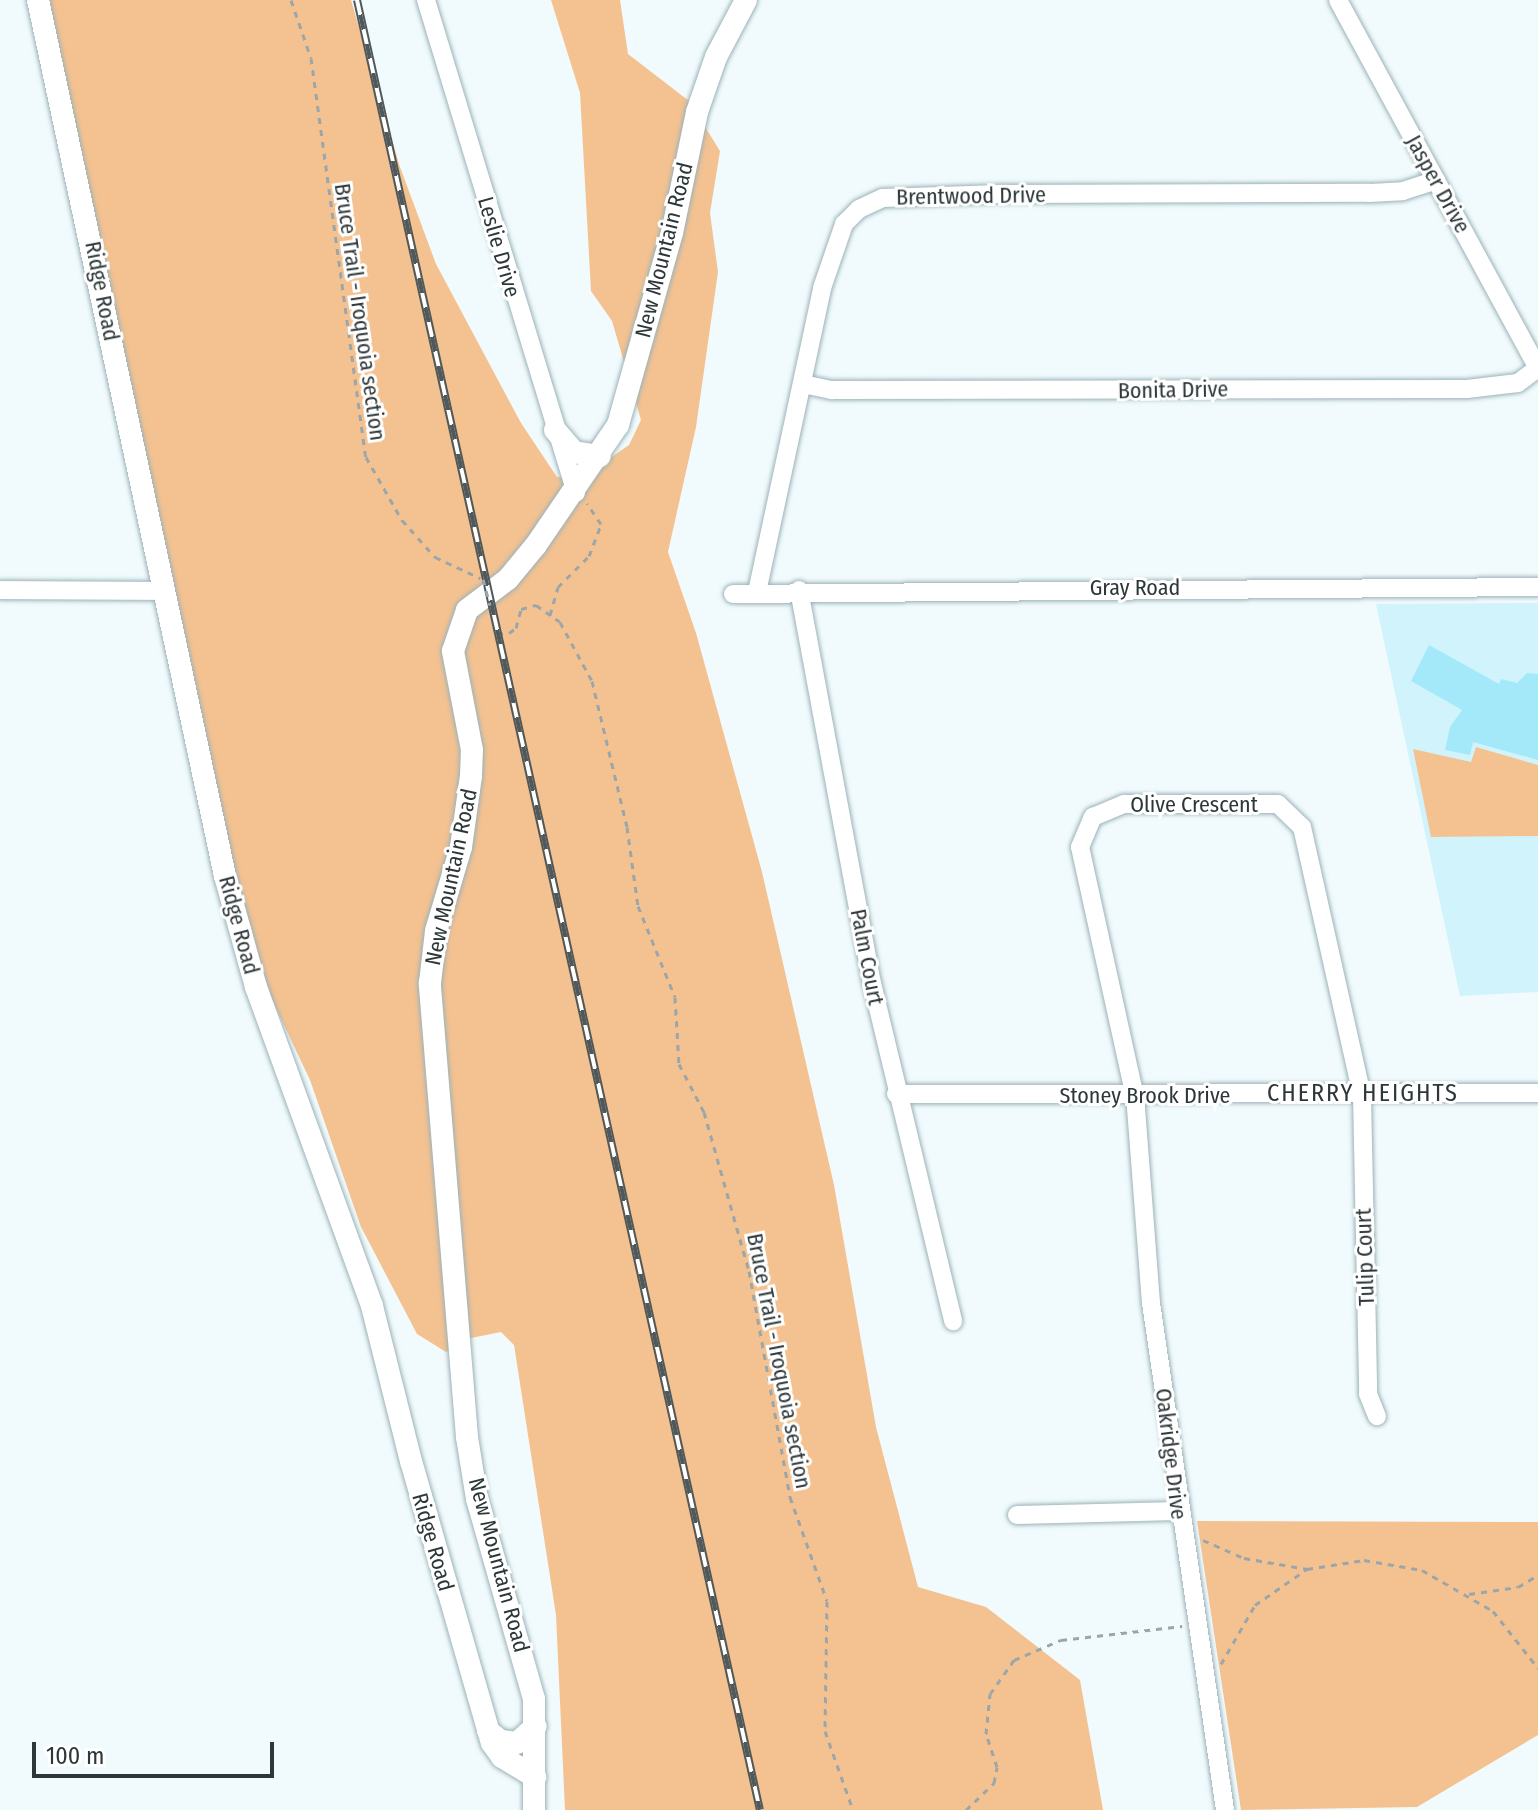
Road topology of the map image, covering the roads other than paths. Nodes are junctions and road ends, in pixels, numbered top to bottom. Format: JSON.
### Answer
{"nodes":[{"id":1,"x":38,"y":0,"type":"edge"},
{"id":2,"x":426,"y":0,"type":"edge"},
{"id":3,"x":746,"y":0,"type":"edge"},
{"id":4,"x":1338,"y":0,"type":"edge"},
{"id":5,"x":1436,"y":180,"type":"junction"},
{"id":6,"x":1538,"y":368,"type":"edge"},
{"id":7,"x":803,"y":384,"type":"junction"},
{"id":8,"x":555,"y":430,"type":"junction"},
{"id":9,"x":600,"y":456,"type":"junction"},
{"id":10,"x":577,"y":491,"type":"junction"},
{"id":11,"x":1538,"y":587,"type":"edge"},
{"id":12,"x":0,"y":590,"type":"edge"},
{"id":13,"x":799,"y":590,"type":"junction"},
{"id":14,"x":164,"y":591,"type":"junction"},
{"id":15,"x":757,"y":592,"type":"junction"},
{"id":16,"x":733,"y":594,"type":"dead end"},
{"id":17,"x":1538,"y":1093,"type":"edge"},
{"id":18,"x":896,"y":1094,"type":"junction"},
{"id":19,"x":1362,"y":1096,"type":"junction"},
{"id":20,"x":1135,"y":1097,"type":"junction"},
{"id":21,"x":953,"y":1321,"type":"dead end"},
{"id":22,"x":1377,"y":1416,"type":"dead end"},
{"id":23,"x":1017,"y":1515,"type":"dead end"},
{"id":24,"x":1180,"y":1520,"type":"junction"},
{"id":25,"x":536,"y":1726,"type":"junction"},
{"id":26,"x":488,"y":1731,"type":"junction"},
{"id":27,"x":535,"y":1777,"type":"junction"},
{"id":28,"x":534,"y":1810,"type":"edge"},
{"id":29,"x":1225,"y":1810,"type":"edge"}],
"edges":[{"from":1,"to":14,"type":"main road","name":"Ridge Road"},
{"from":2,"to":8,"type":"street","name":"Leslie Drive"},
{"from":3,"to":9,"type":"main road","name":"New Mountain Road"},
{"from":4,"to":5,"type":"street","name":"Jasper Drive"},
{"from":5,"to":6,"type":"street","name":"Jasper Drive"},
{"from":5,"to":7,"type":"street","name":"Brentwood Drive"},
{"from":6,"to":7,"type":"street","name":"Bonita Drive"},
{"from":7,"to":15,"type":"street","name":"Brentwood Drive"},
{"from":8,"to":9,"type":"main road"},
{"from":8,"to":10,"type":"street","name":"Leslie Drive"},
{"from":9,"to":10,"type":"main road","name":"New Mountain Road"},
{"from":10,"to":25,"type":"main road","name":"New Mountain Road"},
{"from":11,"to":13,"type":"street","name":"Gray Road"},
{"from":12,"to":14,"type":"street"},
{"from":13,"to":15,"type":"street","name":"Gray Road"},
{"from":13,"to":18,"type":"street","name":"Palm Court"},
{"from":14,"to":26,"type":"main road","name":"Ridge Road"},
{"from":15,"to":16,"type":"street","name":"Gray Road"},
{"from":17,"to":19,"type":"street","name":"Stoney Brook Drive"},
{"from":18,"to":20,"type":"street","name":"Stoney Brook Drive"},
{"from":18,"to":21,"type":"street","name":"Palm Court"},
{"from":19,"to":20,"type":"street","name":"Stoney Brook Drive"},
{"from":19,"to":20,"type":"street","name":"Olive Crescent"},
{"from":19,"to":22,"type":"street","name":"Tulip Court"},
{"from":20,"to":24,"type":"street","name":"Oakridge Drive"},
{"from":23,"to":24,"type":"street"},
{"from":24,"to":29,"type":"street","name":"Oakridge Drive"},
{"from":25,"to":26,"type":"main road"},
{"from":25,"to":27,"type":"main road","name":"New Mountain Road"},
{"from":26,"to":27,"type":"main road","name":"Ridge Road"},
{"from":27,"to":28,"type":"main road"}]}
